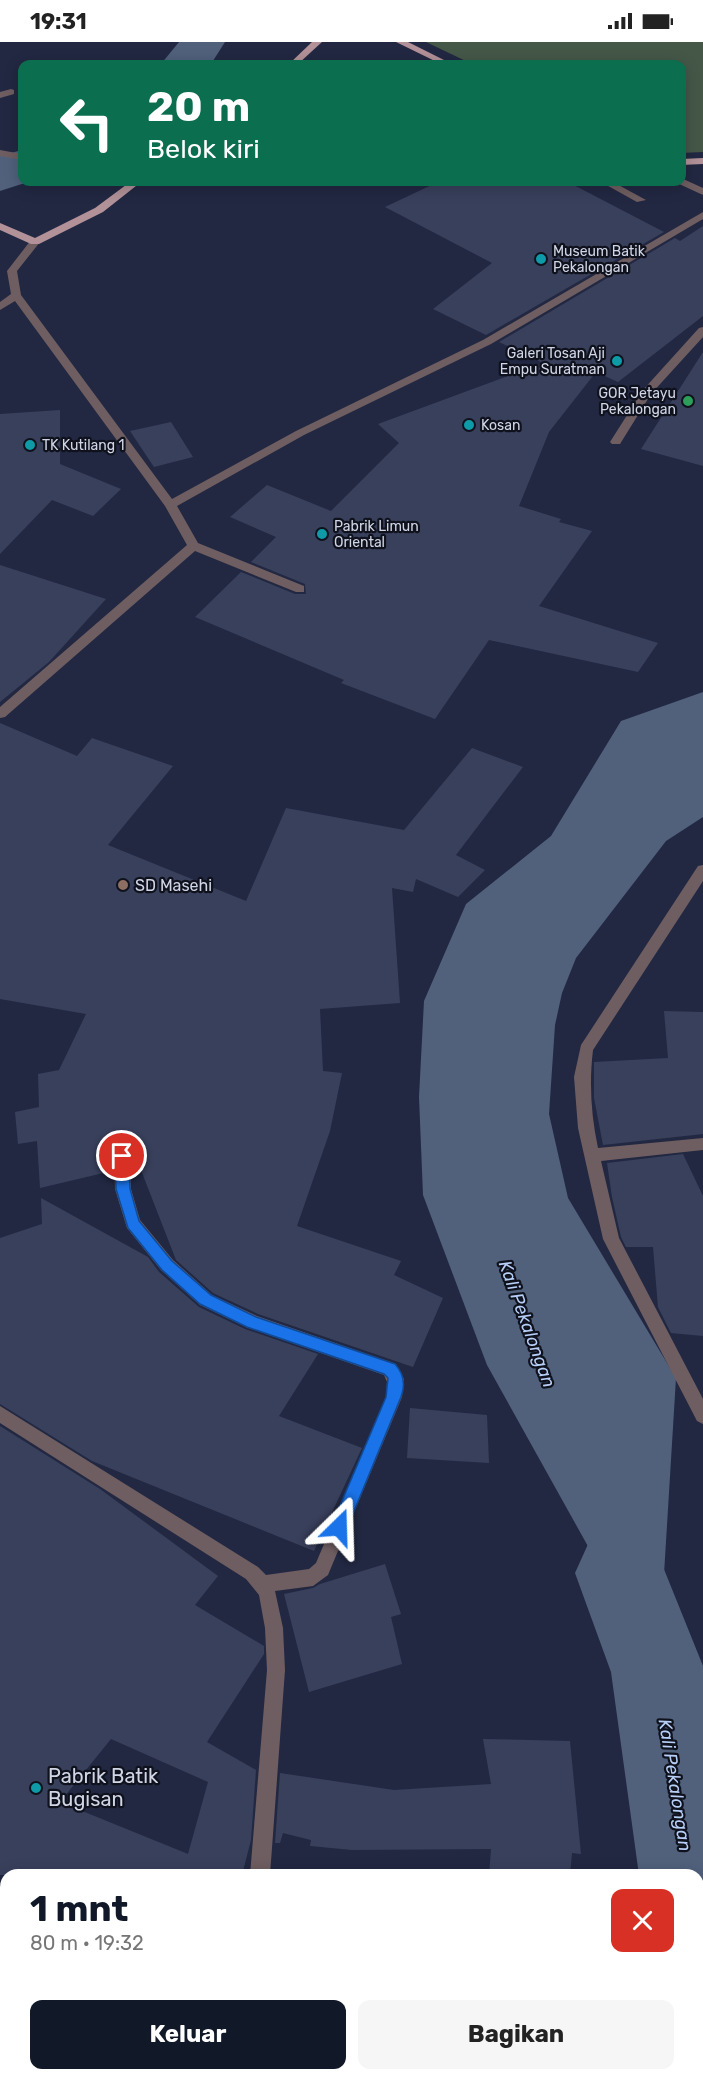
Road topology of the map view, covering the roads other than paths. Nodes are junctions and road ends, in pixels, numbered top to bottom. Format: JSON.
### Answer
{"nodes":[{"id":1,"x":317,"y":42,"type":"edge"},
{"id":2,"x":401,"y":42,"type":"edge"},
{"id":3,"x":435,"y":58,"type":"junction"},
{"id":4,"x":297,"y":60,"type":"edge"},
{"id":5,"x":430,"y":60,"type":"edge"},
{"id":6,"x":439,"y":60,"type":"edge"},
{"id":7,"x":10,"y":92,"type":"dead end"},
{"id":8,"x":0,"y":95,"type":"edge"},
{"id":9,"x":0,"y":153,"type":"edge"},
{"id":10,"x":18,"y":156,"type":"edge"},
{"id":11,"x":703,"y":161,"type":"edge"},
{"id":12,"x":686,"y":162,"type":"edge"},
{"id":13,"x":686,"y":184,"type":"edge"},
{"id":14,"x":131,"y":186,"type":"edge"},
{"id":15,"x":614,"y":186,"type":"edge"},
{"id":16,"x":703,"y":192,"type":"edge"},
{"id":17,"x":641,"y":200,"type":"dead end"},
{"id":18,"x":703,"y":215,"type":"edge"},
{"id":19,"x":5,"y":227,"type":"edge"},
{"id":20,"x":35,"y":242,"type":"junction"},
{"id":21,"x":12,"y":271,"type":"junction"},
{"id":22,"x":0,"y":277,"type":"edge"},
{"id":23,"x":15,"y":295,"type":"junction"},
{"id":24,"x":0,"y":308,"type":"edge"},
{"id":25,"x":703,"y":330,"type":"edge"},
{"id":26,"x":616,"y":442,"type":"dead end"},
{"id":27,"x":170,"y":506,"type":"junction"},
{"id":28,"x":193,"y":546,"type":"junction"},
{"id":29,"x":300,"y":589,"type":"dead end"},
{"id":30,"x":0,"y":714,"type":"edge"},
{"id":31,"x":703,"y":870,"type":"edge"},
{"id":32,"x":703,"y":1144,"type":"edge"},
{"id":33,"x":592,"y":1155,"type":"junction"},
{"id":34,"x":122,"y":1156,"type":"dead end"},
{"id":35,"x":0,"y":1414,"type":"edge"},
{"id":36,"x":703,"y":1416,"type":"edge"},
{"id":37,"x":263,"y":1584,"type":"junction"},
{"id":38,"x":260,"y":1869,"type":"edge"}],
"edges":[{"from":1,"to":4,"type":"main road"},
{"from":2,"to":3,"type":"main road"},
{"from":3,"to":5,"type":"main road"},
{"from":3,"to":6,"type":"main road"},
{"from":7,"to":8,"type":"street"},
{"from":9,"to":10,"type":"street"},
{"from":11,"to":12,"type":"main road"},
{"from":13,"to":16,"type":"street"},
{"from":14,"to":20,"type":"main road"},
{"from":15,"to":17,"type":"street"},
{"from":18,"to":27,"type":"street"},
{"from":19,"to":20,"type":"main road"},
{"from":20,"to":21,"type":"street"},
{"from":21,"to":22,"type":"street"},
{"from":21,"to":23,"type":"street"},
{"from":23,"to":24,"type":"street"},
{"from":23,"to":27,"type":"street"},
{"from":25,"to":26,"type":"street"},
{"from":27,"to":28,"type":"street"},
{"from":28,"to":29,"type":"street"},
{"from":28,"to":30,"type":"street"},
{"from":31,"to":33,"type":"street"},
{"from":32,"to":33,"type":"street"},
{"from":33,"to":36,"type":"street"},
{"from":34,"to":37,"type":"street"},
{"from":35,"to":37,"type":"street"},
{"from":37,"to":38,"type":"street"}]}
